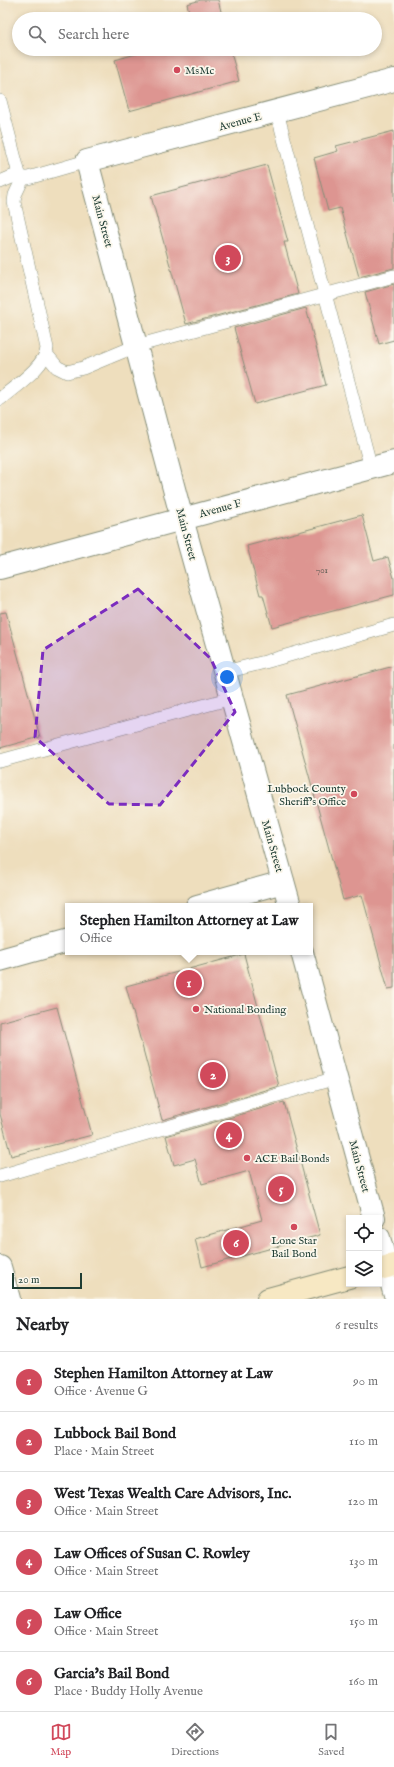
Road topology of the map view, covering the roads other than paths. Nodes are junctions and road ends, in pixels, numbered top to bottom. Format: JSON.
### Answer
{"nodes":[{"id":1,"x":394,"y":80,"type":"edge"},
{"id":2,"x":0,"y":101,"type":"edge"},
{"id":3,"x":277,"y":112,"type":"junction"},
{"id":4,"x":86,"y":162,"type":"junction"},
{"id":5,"x":21,"y":176,"type":"junction"},
{"id":6,"x":0,"y":182,"type":"edge"},
{"id":7,"x":394,"y":276,"type":"edge"},
{"id":8,"x":325,"y":294,"type":"junction"},
{"id":9,"x":136,"y":346,"type":"junction"},
{"id":10,"x":47,"y":355,"type":"junction"},
{"id":11,"x":0,"y":399,"type":"edge"},
{"id":12,"x":394,"y":462,"type":"edge"},
{"id":13,"x":371,"y":468,"type":"junction"},
{"id":14,"x":182,"y":518,"type":"junction"},
{"id":15,"x":0,"y":568,"type":"edge"},
{"id":16,"x":394,"y":625,"type":"edge"},
{"id":17,"x":225,"y":672,"type":"junction"},
{"id":18,"x":232,"y":698,"type":"junction"},
{"id":19,"x":0,"y":761,"type":"edge"},
{"id":20,"x":283,"y":882,"type":"junction"},
{"id":21,"x":208,"y":903,"type":"edge"},
{"id":22,"x":289,"y":903,"type":"edge"},
{"id":23,"x":65,"y":943,"type":"edge"},
{"id":24,"x":303,"y":955,"type":"edge"},
{"id":25,"x":0,"y":960,"type":"edge"},
{"id":26,"x":336,"y":1078,"type":"junction"},
{"id":27,"x":0,"y":1176,"type":"edge"},
{"id":28,"x":373,"y":1215,"type":"edge"},
{"id":29,"x":382,"y":1249,"type":"edge"},
{"id":30,"x":0,"y":1267,"type":"edge"},
{"id":31,"x":387,"y":1267,"type":"edge"},
{"id":32,"x":346,"y":1278,"type":"edge"},
{"id":33,"x":394,"y":1292,"type":"edge"},
{"id":34,"x":9,"y":1299,"type":"edge"},
{"id":35,"x":268,"y":1299,"type":"edge"}],
"edges":[{"from":1,"to":3,"type":"street","name":"Avenue E"},
{"from":2,"to":5,"type":"lane"},
{"from":3,"to":4,"type":"street","name":"Avenue E"},
{"from":3,"to":8,"type":"lane"},
{"from":4,"to":5,"type":"lane"},
{"from":4,"to":9,"type":"street","name":"Main Street"},
{"from":5,"to":6,"type":"lane"},
{"from":5,"to":10,"type":"lane"},
{"from":7,"to":8,"type":"lane"},
{"from":8,"to":9,"type":"lane"},
{"from":8,"to":13,"type":"lane"},
{"from":9,"to":10,"type":"lane"},
{"from":9,"to":14,"type":"street","name":"Main Street"},
{"from":10,"to":11,"type":"lane"},
{"from":12,"to":13,"type":"street","name":"Avenue F"},
{"from":13,"to":14,"type":"street","name":"Avenue F"},
{"from":14,"to":15,"type":"street","name":"Avenue F"},
{"from":14,"to":17,"type":"street","name":"Main Street"},
{"from":16,"to":17,"type":"lane"},
{"from":17,"to":18,"type":"street","name":"Main Street"},
{"from":18,"to":19,"type":"lane"},
{"from":18,"to":20,"type":"street","name":"Main Street"},
{"from":20,"to":21,"type":"street"},
{"from":20,"to":22,"type":"street","name":"Main Street"},
{"from":23,"to":25,"type":"street"},
{"from":24,"to":26,"type":"street","name":"Main Street"},
{"from":26,"to":27,"type":"lane"},
{"from":26,"to":28,"type":"street","name":"Main Street"},
{"from":29,"to":31,"type":"street"},
{"from":30,"to":34,"type":"street"},
{"from":31,"to":33,"type":"street"},
{"from":32,"to":35,"type":"main road"}]}
